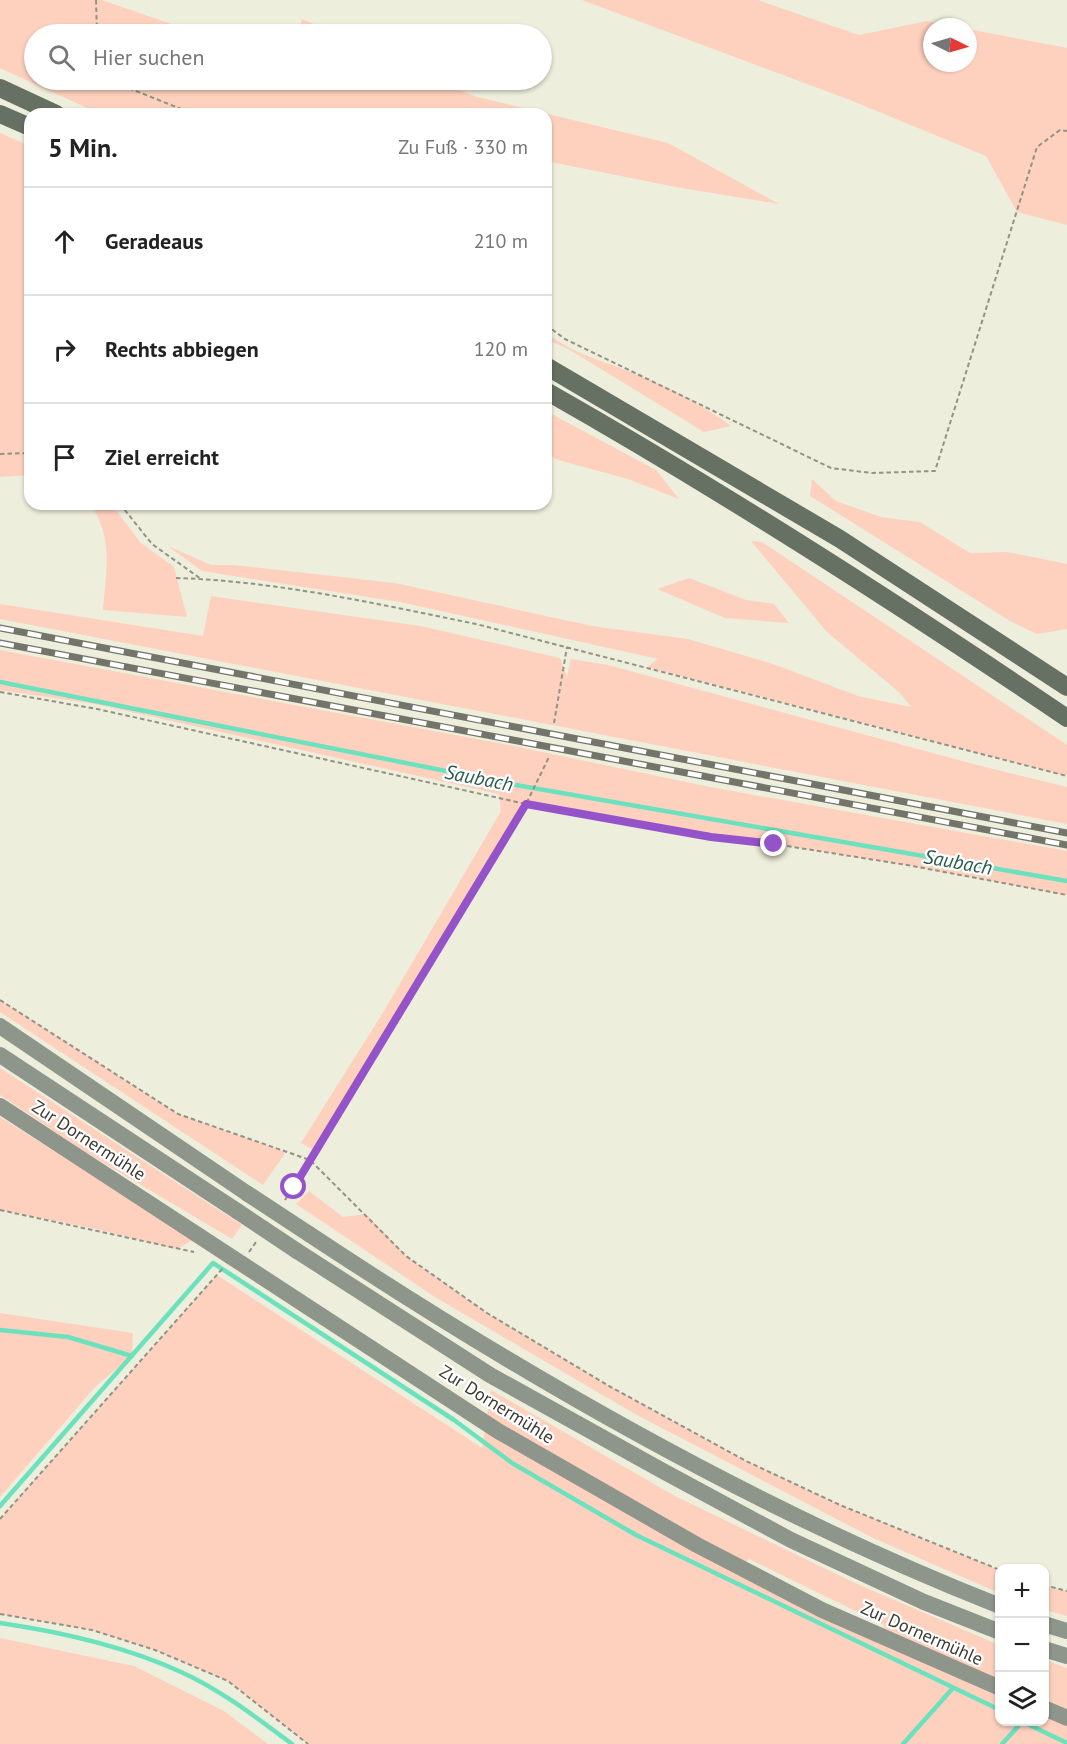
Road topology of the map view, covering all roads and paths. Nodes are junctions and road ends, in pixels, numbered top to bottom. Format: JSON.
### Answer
{"nodes":[{"id":1,"x":96,"y":0,"type":"edge"},
{"id":2,"x":97,"y":24,"type":"edge"},
{"id":3,"x":0,"y":88,"type":"edge"},
{"id":4,"x":133,"y":90,"type":"edge"},
{"id":5,"x":43,"y":108,"type":"edge"},
{"id":6,"x":179,"y":108,"type":"edge"},
{"id":7,"x":0,"y":114,"type":"edge"},
{"id":8,"x":24,"y":124,"type":"edge"},
{"id":9,"x":1067,"y":131,"type":"edge"},
{"id":10,"x":552,"y":329,"type":"edge"},
{"id":11,"x":552,"y":370,"type":"edge"},
{"id":12,"x":552,"y":395,"type":"edge"},
{"id":13,"x":24,"y":453,"type":"edge"},
{"id":14,"x":0,"y":454,"type":"edge"},
{"id":15,"x":125,"y":510,"type":"edge"},
{"id":16,"x":176,"y":578,"type":"dead end"},
{"id":17,"x":201,"y":579,"type":"junction"},
{"id":18,"x":567,"y":647,"type":"junction"},
{"id":19,"x":1067,"y":687,"type":"edge"},
{"id":20,"x":0,"y":692,"type":"edge"},
{"id":21,"x":1067,"y":718,"type":"edge"},
{"id":22,"x":554,"y":723,"type":"dead end"},
{"id":23,"x":549,"y":757,"type":"dead end"},
{"id":24,"x":1067,"y":776,"type":"edge"},
{"id":25,"x":526,"y":804,"type":"junction"},
{"id":26,"x":1067,"y":895,"type":"edge"},
{"id":27,"x":0,"y":1000,"type":"edge"},
{"id":28,"x":0,"y":1026,"type":"edge"},
{"id":29,"x":0,"y":1055,"type":"edge"},
{"id":30,"x":0,"y":1106,"type":"edge"},
{"id":31,"x":310,"y":1160,"type":"junction"},
{"id":32,"x":294,"y":1187,"type":"dead end"},
{"id":33,"x":0,"y":1210,"type":"edge"},
{"id":34,"x":200,"y":1253,"type":"dead end"},
{"id":35,"x":218,"y":1275,"type":"dead end"},
{"id":36,"x":0,"y":1519,"type":"edge"},
{"id":37,"x":995,"y":1568,"type":"edge"},
{"id":38,"x":1049,"y":1587,"type":"edge"},
{"id":39,"x":1067,"y":1592,"type":"edge"},
{"id":40,"x":995,"y":1604,"type":"edge"},
{"id":41,"x":0,"y":1614,"type":"edge"},
{"id":42,"x":1049,"y":1626,"type":"edge"},
{"id":43,"x":995,"y":1630,"type":"edge"},
{"id":44,"x":1067,"y":1631,"type":"edge"},
{"id":45,"x":1049,"y":1651,"type":"edge"},
{"id":46,"x":1067,"y":1656,"type":"edge"},
{"id":47,"x":995,"y":1686,"type":"edge"},
{"id":48,"x":1049,"y":1710,"type":"edge"},
{"id":49,"x":1067,"y":1718,"type":"edge"},
{"id":50,"x":308,"y":1744,"type":"edge"}],
"edges":[{"from":1,"to":2,"type":"path"},
{"from":3,"to":5,"type":"highway"},
{"from":4,"to":6,"type":"path"},
{"from":7,"to":8,"type":"highway"},
{"from":9,"to":10,"type":"path"},
{"from":11,"to":19,"type":"highway"},
{"from":12,"to":21,"type":"highway"},
{"from":13,"to":14,"type":"path"},
{"from":15,"to":17,"type":"path"},
{"from":16,"to":17,"type":"path"},
{"from":17,"to":18,"type":"path"},
{"from":18,"to":22,"type":"path"},
{"from":18,"to":24,"type":"path"},
{"from":20,"to":25,"type":"path"},
{"from":23,"to":25,"type":"path"},
{"from":25,"to":26,"type":"path"},
{"from":25,"to":31,"type":"path"},
{"from":27,"to":31,"type":"path"},
{"from":28,"to":40,"type":"main road","bridge":true},
{"from":29,"to":43,"type":"main road","bridge":true},
{"from":30,"to":47,"type":"main road","name":"Zur Dornermühle"},
{"from":31,"to":32,"type":"path"},
{"from":31,"to":37,"type":"path"},
{"from":33,"to":34,"type":"path"},
{"from":35,"to":36,"type":"path"},
{"from":38,"to":39,"type":"path"},
{"from":41,"to":50,"type":"path"},
{"from":42,"to":44,"type":"main road"},
{"from":45,"to":46,"type":"main road"},
{"from":48,"to":49,"type":"main road"}]}
